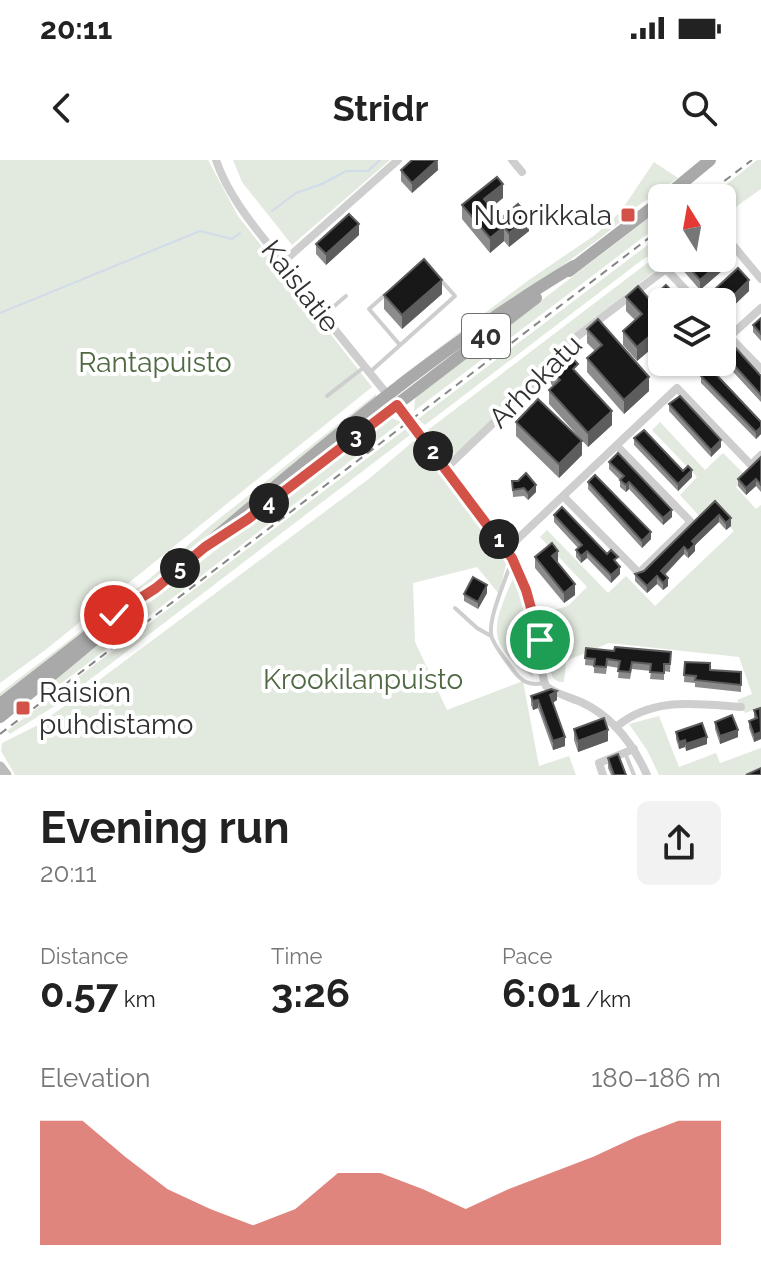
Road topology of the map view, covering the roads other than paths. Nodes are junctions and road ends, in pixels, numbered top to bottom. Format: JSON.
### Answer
{"nodes":[{"id":1,"x":216,"y":160,"type":"edge"},
{"id":2,"x":398,"y":160,"type":"edge"},
{"id":3,"x":512,"y":160,"type":"edge"},
{"id":4,"x":710,"y":160,"type":"edge"},
{"id":5,"x":522,"y":172,"type":"dead end"},
{"id":6,"x":681,"y":184,"type":"edge"},
{"id":7,"x":648,"y":210,"type":"edge"},
{"id":8,"x":736,"y":249,"type":"edge"},
{"id":9,"x":283,"y":262,"type":"junction"},
{"id":10,"x":662,"y":272,"type":"edge"},
{"id":11,"x":669,"y":272,"type":"edge"},
{"id":12,"x":434,"y":273,"type":"edge"},
{"id":13,"x":761,"y":279,"type":"edge"},
{"id":14,"x":684,"y":288,"type":"edge"},
{"id":15,"x":391,"y":290,"type":"edge"},
{"id":16,"x":346,"y":296,"type":"dead end"},
{"id":17,"x":761,"y":308,"type":"edge"},
{"id":18,"x":323,"y":315,"type":"junction"},
{"id":19,"x":736,"y":331,"type":"edge"},
{"id":20,"x":399,"y":344,"type":"junction"},
{"id":21,"x":736,"y":344,"type":"edge"},
{"id":22,"x":368,"y":369,"type":"junction"},
{"id":23,"x":761,"y":369,"type":"edge"},
{"id":24,"x":327,"y":396,"type":"dead end"},
{"id":25,"x":393,"y":400,"type":"junction"},
{"id":26,"x":617,"y":446,"type":"junction"},
{"id":27,"x":761,"y":455,"type":"edge"},
{"id":28,"x":446,"y":468,"type":"junction"},
{"id":29,"x":564,"y":497,"type":"junction"},
{"id":30,"x":507,"y":549,"type":"junction"},
{"id":31,"x":512,"y":558,"type":"junction"},
{"id":32,"x":156,"y":588,"type":"junction"},
{"id":33,"x":455,"y":608,"type":"dead end"},
{"id":34,"x":491,"y":636,"type":"junction"},
{"id":35,"x":544,"y":683,"type":"junction"},
{"id":36,"x":0,"y":704,"type":"edge"},
{"id":37,"x":741,"y":707,"type":"dead end"},
{"id":38,"x":0,"y":717,"type":"edge"},
{"id":39,"x":616,"y":727,"type":"junction"},
{"id":40,"x":630,"y":751,"type":"junction"},
{"id":41,"x":0,"y":767,"type":"edge"},
{"id":42,"x":6,"y":775,"type":"edge"},
{"id":43,"x":603,"y":775,"type":"edge"},
{"id":44,"x":634,"y":775,"type":"edge"},
{"id":45,"x":647,"y":775,"type":"edge"}],
"edges":[{"from":1,"to":9,"type":"street","name":"Kaislatie"},
{"from":2,"to":9,"type":"street"},
{"from":3,"to":5,"type":"street"},
{"from":4,"to":6,"type":"main road","number":"40"},
{"from":7,"to":25,"type":"main road","number":"40"},
{"from":8,"to":13,"type":"street"},
{"from":9,"to":18,"type":"street","name":"Kaislatie"},
{"from":10,"to":28,"type":"street","name":"Arhokatu"},
{"from":11,"to":14,"type":"street"},
{"from":12,"to":20,"type":"lane"},
{"from":15,"to":20,"type":"lane"},
{"from":16,"to":18,"type":"lane"},
{"from":17,"to":19,"type":"street"},
{"from":18,"to":22,"type":"street","name":"Kaislatie"},
{"from":20,"to":22,"type":"lane"},
{"from":21,"to":23,"type":"street"},
{"from":22,"to":24,"type":"lane"},
{"from":22,"to":25,"type":"street","name":"Kaislatie"},
{"from":25,"to":28,"type":"street","name":"Kaislatie"},
{"from":25,"to":32,"type":"main road","number":"40"},
{"from":26,"to":27,"type":"street"},
{"from":26,"to":29,"type":"street"},
{"from":26,"to":29,"type":"street"},
{"from":28,"to":30,"type":"street","name":"Kaislatie"},
{"from":29,"to":30,"type":"street"},
{"from":30,"to":31,"type":"street","name":"Kaislatie"},
{"from":31,"to":34,"type":"lane"},
{"from":31,"to":35,"type":"street","name":"Kaislatie"},
{"from":32,"to":36,"type":"main road","number":"40"},
{"from":32,"to":38,"type":"main road","number":"40"},
{"from":33,"to":34,"type":"lane"},
{"from":34,"to":35,"type":"lane"},
{"from":35,"to":39,"type":"street"},
{"from":37,"to":39,"type":"street"},
{"from":39,"to":40,"type":"street"},
{"from":40,"to":43,"type":"street"},
{"from":40,"to":44,"type":"lane"},
{"from":40,"to":45,"type":"street"},
{"from":41,"to":42,"type":"street"}]}
